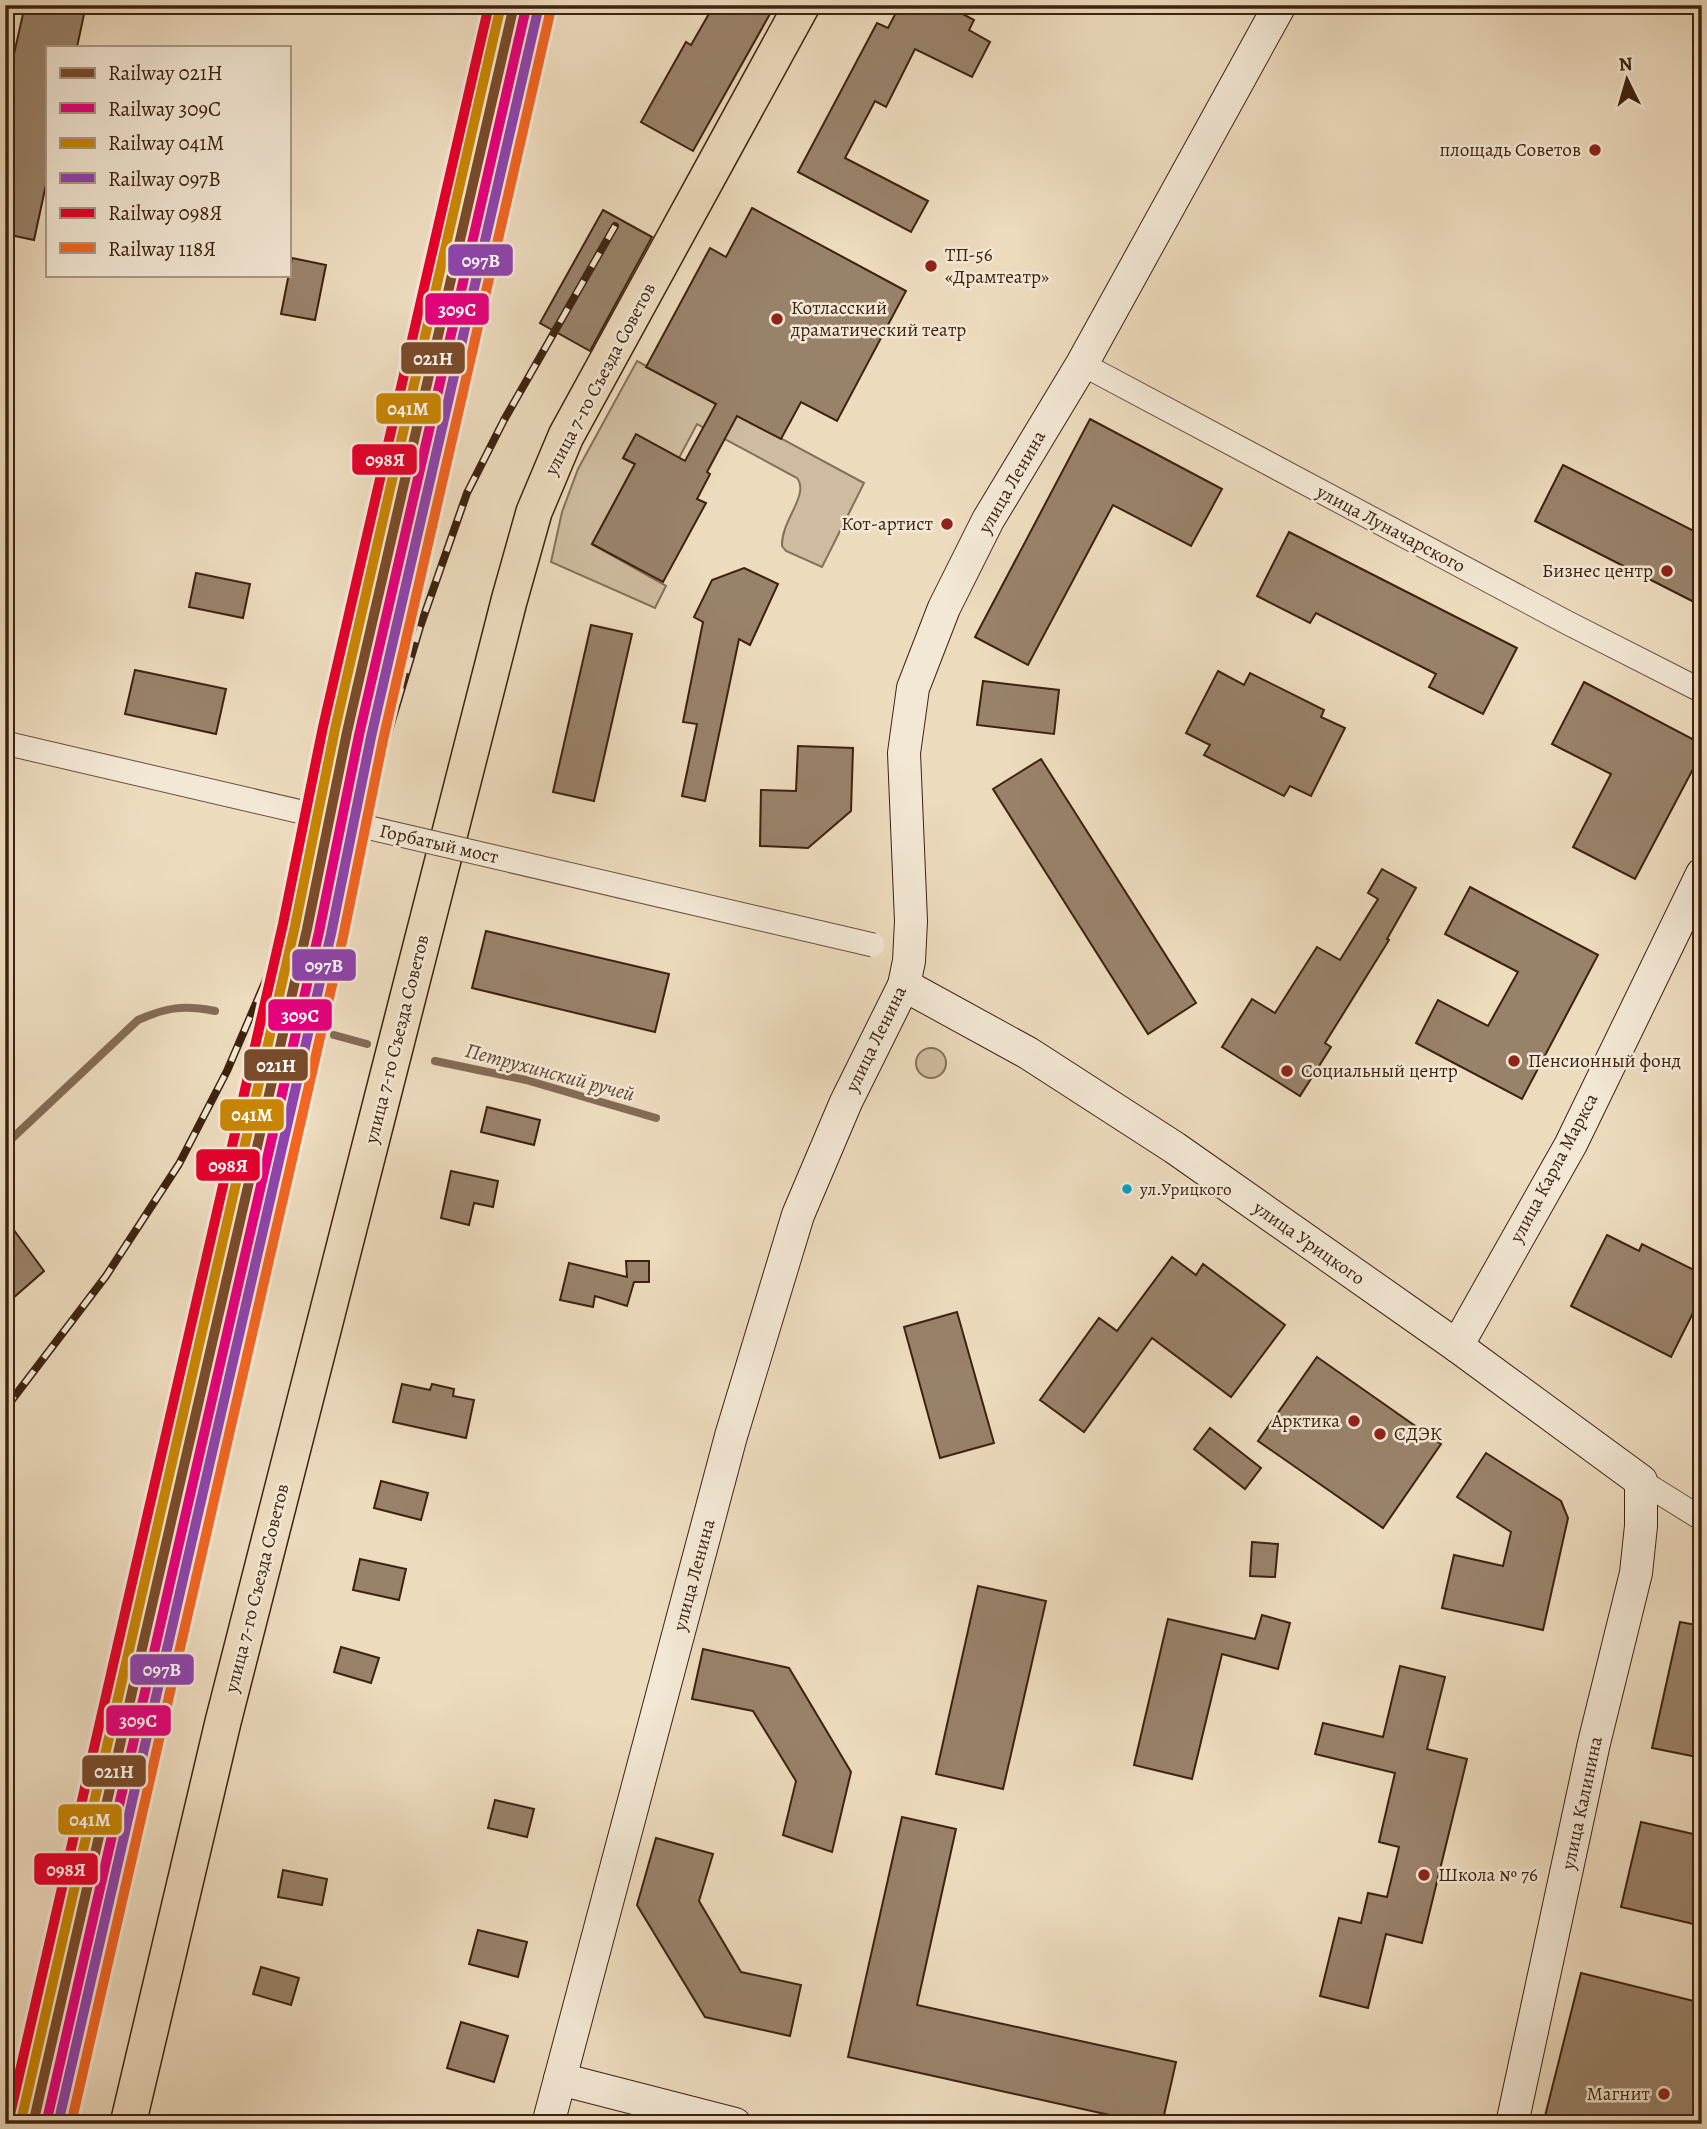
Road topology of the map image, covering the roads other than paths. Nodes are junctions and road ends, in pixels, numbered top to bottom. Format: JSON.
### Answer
{"nodes":[{"id":1,"x":802,"y":5,"type":"edge"},
{"id":2,"x":1280,"y":5,"type":"edge"},
{"id":3,"x":1082,"y":364,"type":"junction"},
{"id":4,"x":1702,"y":691,"type":"edge"},
{"id":5,"x":5,"y":743,"type":"edge"},
{"id":6,"x":1702,"y":874,"type":"edge"},
{"id":7,"x":873,"y":946,"type":"dead end"},
{"id":8,"x":904,"y":985,"type":"junction"},
{"id":9,"x":1457,"y":1346,"type":"junction"},
{"id":10,"x":1641,"y":1480,"type":"junction"},
{"id":11,"x":1702,"y":1519,"type":"edge"},
{"id":12,"x":560,"y":2080,"type":"junction"},
{"id":13,"x":128,"y":2124,"type":"edge"},
{"id":14,"x":548,"y":2124,"type":"edge"},
{"id":15,"x":735,"y":2124,"type":"edge"},
{"id":16,"x":1512,"y":2124,"type":"edge"}],
"edges":[{"from":1,"to":13,"type":"main road","name":"улица 7-го Съезда Советов"},
{"from":2,"to":3,"type":"street","name":"улица Ленина"},
{"from":3,"to":4,"type":"street","name":"улица Луначарского"},
{"from":3,"to":8,"type":"street","name":"улица Ленина"},
{"from":5,"to":7,"type":"street","name":"Горбатый мост","bridge":true},
{"from":6,"to":9,"type":"street","name":"улица Карла Маркса"},
{"from":8,"to":9,"type":"street","name":"улица Урицкого"},
{"from":8,"to":12,"type":"street","name":"улица Ленина"},
{"from":9,"to":10,"type":"street","name":"улица Урицкого"},
{"from":10,"to":11,"type":"street","name":"улица Урицкого"},
{"from":10,"to":16,"type":"street","name":"улица Калинина"},
{"from":12,"to":14,"type":"street","name":"улица Ленина"},
{"from":12,"to":15,"type":"street"}]}
